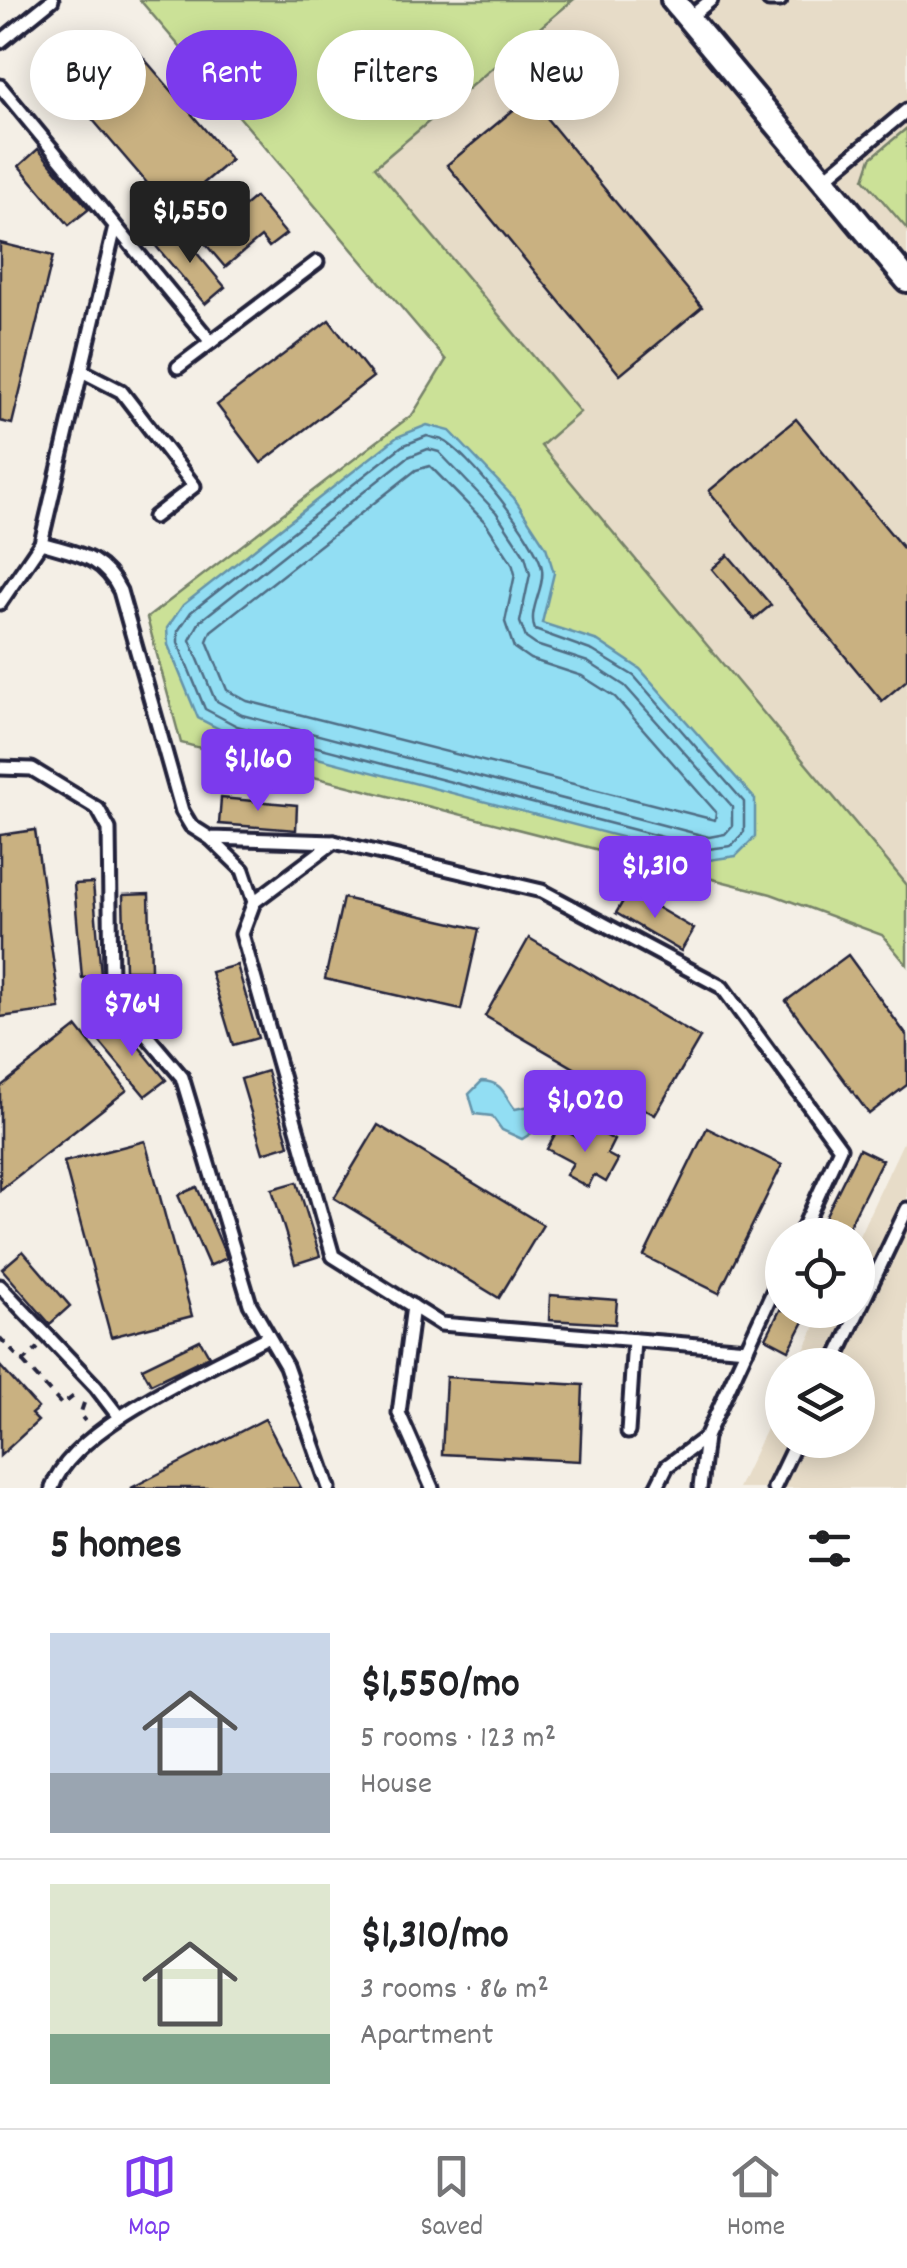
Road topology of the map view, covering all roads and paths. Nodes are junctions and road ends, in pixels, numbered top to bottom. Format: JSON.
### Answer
{"nodes":[{"id":1,"x":52,"y":0,"type":"edge"},
{"id":2,"x":673,"y":0,"type":"edge"},
{"id":3,"x":711,"y":0,"type":"edge"},
{"id":4,"x":770,"y":0,"type":"edge"},
{"id":5,"x":780,"y":0,"type":"edge"},
{"id":6,"x":688,"y":18,"type":"junction"},
{"id":7,"x":0,"y":42,"type":"edge"},
{"id":8,"x":0,"y":86,"type":"edge"},
{"id":9,"x":907,"y":110,"type":"edge"},
{"id":10,"x":824,"y":180,"type":"junction"},
{"id":11,"x":116,"y":226,"type":"junction"},
{"id":12,"x":316,"y":262,"type":"dead end"},
{"id":13,"x":907,"y":280,"type":"edge"},
{"id":14,"x":211,"y":342,"type":"junction"},
{"id":15,"x":178,"y":367,"type":"dead end"},
{"id":16,"x":82,"y":371,"type":"junction"},
{"id":17,"x":154,"y":517,"type":"dead end"},
{"id":18,"x":41,"y":543,"type":"junction"},
{"id":19,"x":0,"y":603,"type":"edge"},
{"id":20,"x":0,"y":768,"type":"edge"},
{"id":21,"x":210,"y":838,"type":"junction"},
{"id":22,"x":334,"y":842,"type":"junction"},
{"id":23,"x":254,"y":902,"type":"junction"},
{"id":24,"x":907,"y":1210,"type":"edge"},
{"id":25,"x":808,"y":1218,"type":"edge"},
{"id":26,"x":0,"y":1286,"type":"edge"},
{"id":27,"x":413,"y":1306,"type":"junction"},
{"id":28,"x":765,"y":1310,"type":"edge"},
{"id":29,"x":267,"y":1336,"type":"junction"},
{"id":30,"x":0,"y":1338,"type":"edge"},
{"id":31,"x":49,"y":1338,"type":"junction"},
{"id":32,"x":634,"y":1340,"type":"junction"},
{"id":33,"x":841,"y":1348,"type":"edge"},
{"id":34,"x":747,"y":1350,"type":"junction"},
{"id":35,"x":22,"y":1362,"type":"junction"},
{"id":36,"x":118,"y":1417,"type":"junction"},
{"id":37,"x":628,"y":1432,"type":"dead end"},
{"id":38,"x":97,"y":1436,"type":"junction"},
{"id":39,"x":706,"y":1437,"type":"junction"},
{"id":40,"x":788,"y":1458,"type":"edge"},
{"id":41,"x":52,"y":1488,"type":"edge"},
{"id":42,"x":328,"y":1488,"type":"edge"},
{"id":43,"x":432,"y":1488,"type":"edge"},
{"id":44,"x":656,"y":1488,"type":"edge"},
{"id":45,"x":700,"y":1488,"type":"edge"},
{"id":46,"x":774,"y":1488,"type":"edge"}],
"edges":[{"from":1,"to":7,"type":"lane"},
{"from":2,"to":6,"type":"street"},
{"from":3,"to":6,"type":"lane"},
{"from":4,"to":5,"type":"lane"},
{"from":6,"to":10,"type":"street"},
{"from":8,"to":11,"type":"lane"},
{"from":9,"to":10,"type":"lane"},
{"from":10,"to":13,"type":"street"},
{"from":11,"to":14,"type":"lane"},
{"from":11,"to":16,"type":"lane"},
{"from":12,"to":14,"type":"lane"},
{"from":14,"to":15,"type":"lane"},
{"from":16,"to":17,"type":"lane"},
{"from":16,"to":18,"type":"lane"},
{"from":18,"to":19,"type":"lane"},
{"from":18,"to":21,"type":"lane"},
{"from":20,"to":29,"type":"lane"},
{"from":21,"to":22,"type":"lane"},
{"from":21,"to":23,"type":"lane"},
{"from":22,"to":23,"type":"lane"},
{"from":22,"to":25,"type":"lane"},
{"from":23,"to":27,"type":"lane"},
{"from":24,"to":33,"type":"lane"},
{"from":26,"to":31,"type":"lane"},
{"from":27,"to":32,"type":"lane"},
{"from":27,"to":43,"type":"lane"},
{"from":28,"to":34,"type":"lane"},
{"from":29,"to":36,"type":"lane"},
{"from":29,"to":42,"type":"lane"},
{"from":30,"to":35,"type":"path"},
{"from":31,"to":35,"type":"path"},
{"from":31,"to":36,"type":"lane"},
{"from":32,"to":34,"type":"lane"},
{"from":32,"to":37,"type":"lane"},
{"from":34,"to":39,"type":"lane"},
{"from":35,"to":38,"type":"path"},
{"from":36,"to":38,"type":"lane"},
{"from":38,"to":41,"type":"lane"},
{"from":39,"to":44,"type":"lane"},
{"from":39,"to":45,"type":"lane"},
{"from":40,"to":46,"type":"lane"}]}
